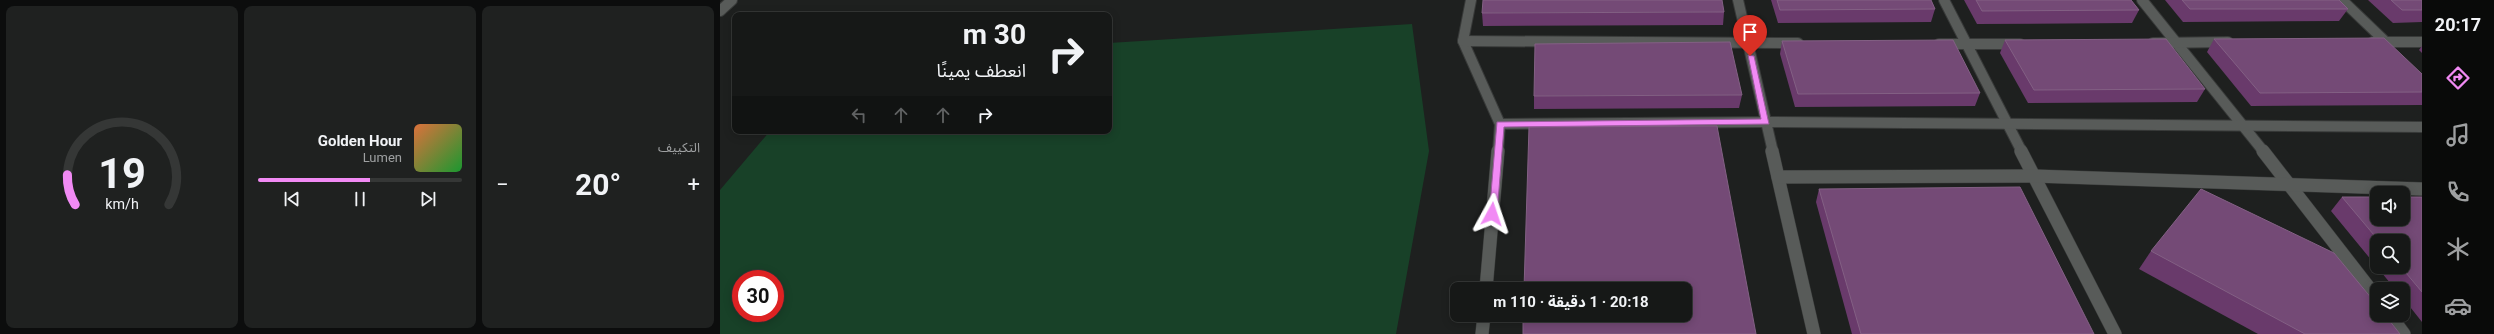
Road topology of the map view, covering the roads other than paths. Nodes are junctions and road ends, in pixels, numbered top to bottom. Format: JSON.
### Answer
{"nodes":[{"id":1,"x":732,"y":0,"type":"edge"},
{"id":2,"x":1471,"y":0,"type":"edge"},
{"id":3,"x":1738,"y":0,"type":"edge"},
{"id":4,"x":1944,"y":0,"type":"edge"},
{"id":5,"x":2142,"y":0,"type":"edge"},
{"id":6,"x":2342,"y":0,"type":"edge"},
{"id":7,"x":720,"y":11,"type":"edge"},
{"id":8,"x":1463,"y":41,"type":"junction"},
{"id":9,"x":2238,"y":42,"type":"edge"},
{"id":10,"x":2363,"y":42,"type":"edge"},
{"id":11,"x":2386,"y":42,"type":"junction"},
{"id":12,"x":2422,"y":42,"type":"edge"},
{"id":13,"x":1747,"y":43,"type":"junction"},
{"id":14,"x":1810,"y":43,"type":"edge"},
{"id":15,"x":2029,"y":43,"type":"edge"},
{"id":16,"x":2145,"y":43,"type":"edge"},
{"id":17,"x":2176,"y":43,"type":"junction"},
{"id":18,"x":1928,"y":44,"type":"edge"},
{"id":19,"x":1968,"y":44,"type":"junction"},
{"id":20,"x":2396,"y":52,"type":"edge"},
{"id":21,"x":1766,"y":122,"type":"junction"},
{"id":22,"x":1500,"y":124,"type":"junction"},
{"id":23,"x":2007,"y":124,"type":"junction"},
{"id":24,"x":2242,"y":126,"type":"junction"},
{"id":25,"x":2422,"y":127,"type":"edge"},
{"id":26,"x":2034,"y":176,"type":"junction"},
{"id":27,"x":1778,"y":177,"type":"junction"},
{"id":28,"x":2290,"y":184,"type":"junction"},
{"id":29,"x":2422,"y":189,"type":"edge"},
{"id":30,"x":1487,"y":282,"type":"edge"},
{"id":31,"x":2370,"y":289,"type":"edge"},
{"id":32,"x":1483,"y":322,"type":"edge"},
{"id":33,"x":2395,"y":322,"type":"edge"},
{"id":34,"x":1482,"y":334,"type":"edge"},
{"id":35,"x":1814,"y":334,"type":"edge"},
{"id":36,"x":2115,"y":334,"type":"edge"},
{"id":37,"x":2404,"y":334,"type":"edge"}],
"edges":[{"from":1,"to":7,"type":"street"},
{"from":2,"to":8,"type":"street"},
{"from":3,"to":13,"type":"street"},
{"from":4,"to":19,"type":"street"},
{"from":5,"to":17,"type":"street"},
{"from":6,"to":11,"type":"street"},
{"from":8,"to":13,"type":"street"},
{"from":8,"to":22,"type":"street"},
{"from":9,"to":17,"type":"street"},
{"from":10,"to":11,"type":"street"},
{"from":11,"to":12,"type":"street"},
{"from":11,"to":20,"type":"street"},
{"from":13,"to":14,"type":"street"},
{"from":13,"to":21,"type":"street"},
{"from":15,"to":19,"type":"street"},
{"from":16,"to":17,"type":"street"},
{"from":17,"to":24,"type":"street"},
{"from":18,"to":19,"type":"street"},
{"from":19,"to":23,"type":"street"},
{"from":21,"to":22,"type":"street"},
{"from":21,"to":23,"type":"street"},
{"from":21,"to":27,"type":"street"},
{"from":22,"to":30,"type":"street"},
{"from":23,"to":24,"type":"street"},
{"from":23,"to":26,"type":"street"},
{"from":24,"to":25,"type":"street"},
{"from":24,"to":28,"type":"street"},
{"from":26,"to":27,"type":"street"},
{"from":26,"to":28,"type":"street"},
{"from":26,"to":36,"type":"street"},
{"from":27,"to":35,"type":"street"},
{"from":28,"to":29,"type":"street"},
{"from":28,"to":31,"type":"street"},
{"from":32,"to":34,"type":"street"},
{"from":33,"to":37,"type":"street"}]}
